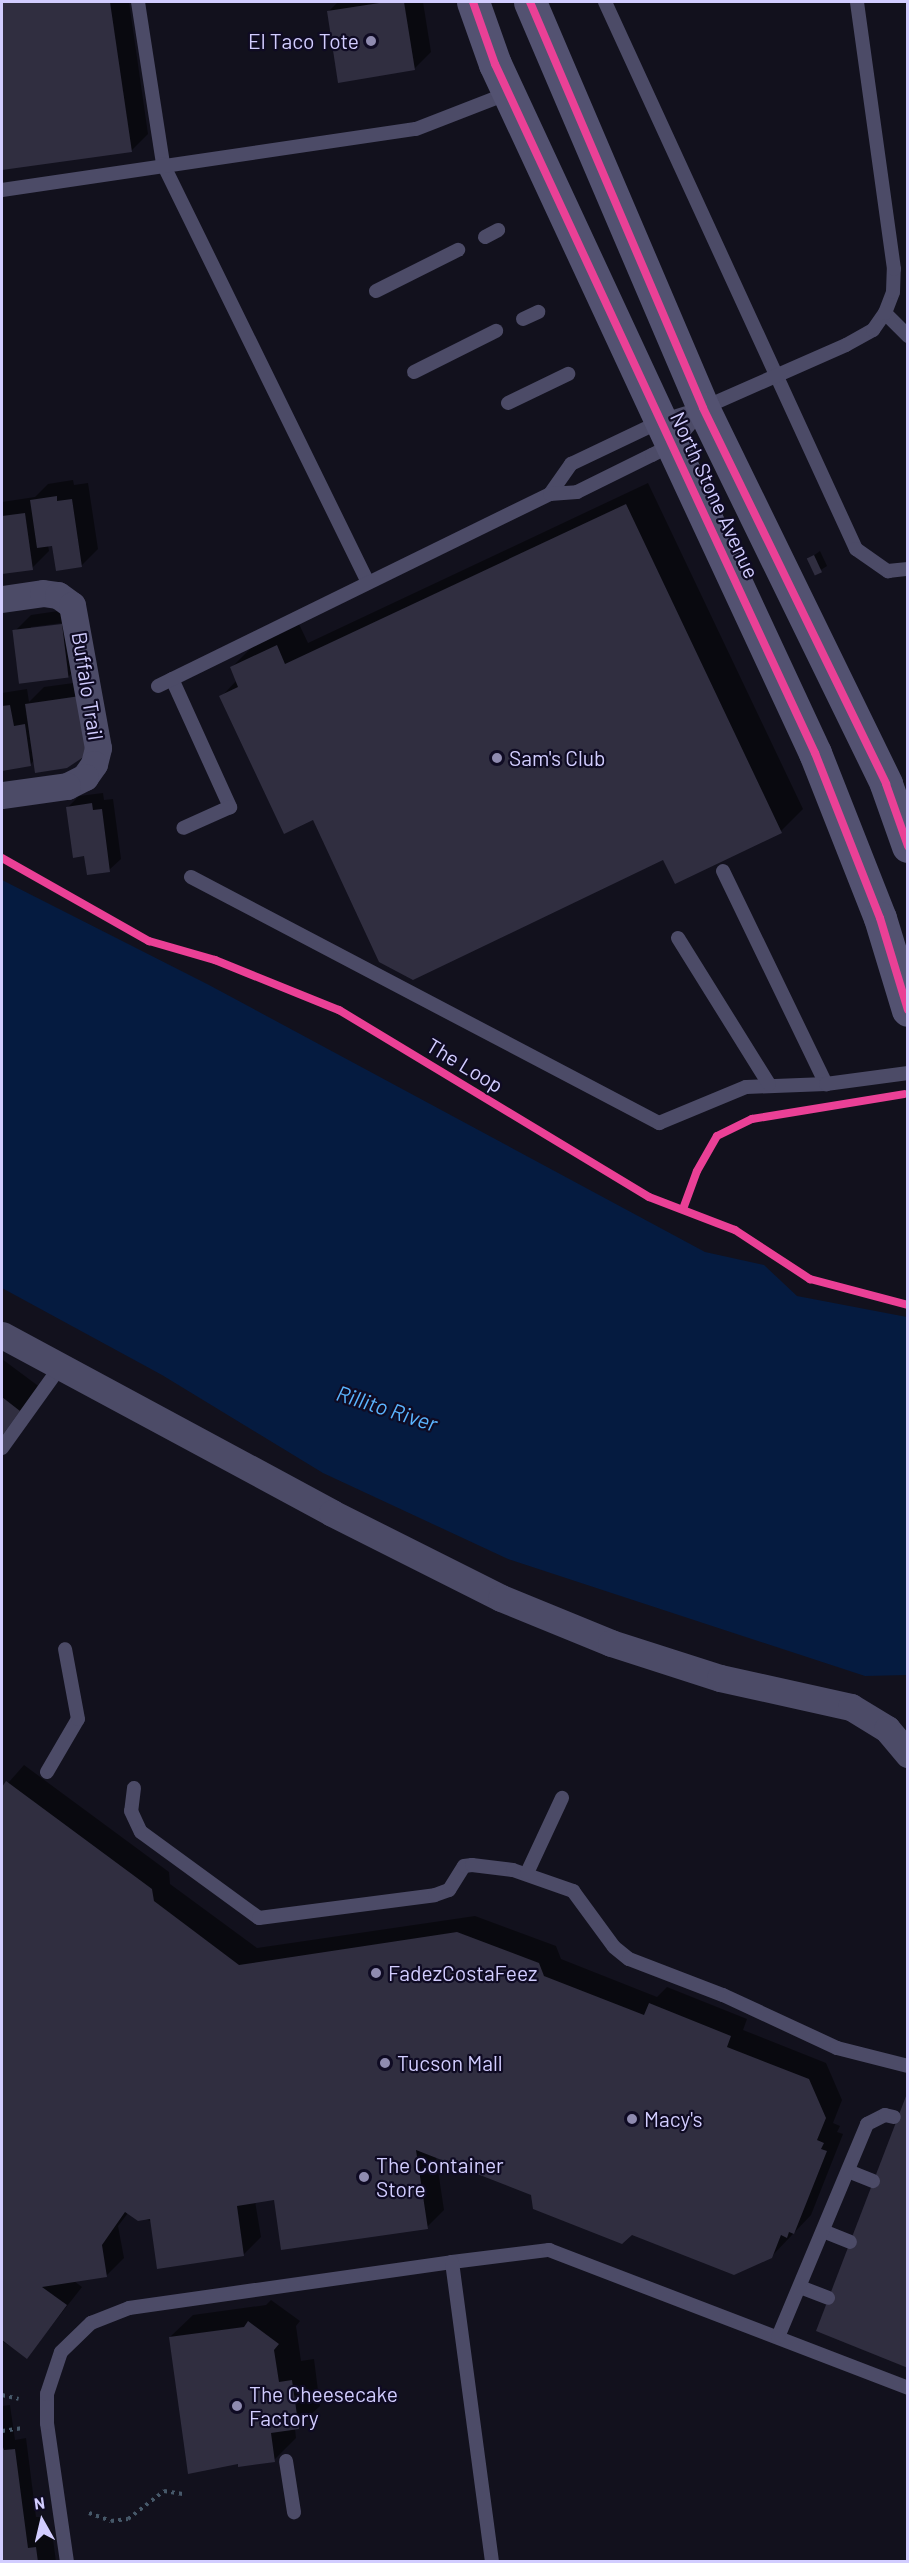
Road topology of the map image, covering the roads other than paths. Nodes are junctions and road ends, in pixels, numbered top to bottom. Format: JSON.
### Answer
{"nodes":[{"id":1,"x":138,"y":2,"type":"edge"},
{"id":2,"x":473,"y":2,"type":"edge"},
{"id":3,"x":530,"y":2,"type":"edge"},
{"id":4,"x":605,"y":2,"type":"edge"},
{"id":5,"x":857,"y":2,"type":"edge"},
{"id":6,"x":509,"y":93,"type":"junction"},
{"id":7,"x":163,"y":164,"type":"junction"},
{"id":8,"x":2,"y":190,"type":"edge"},
{"id":9,"x":498,"y":230,"type":"dead end"},
{"id":10,"x":485,"y":237,"type":"dead end"},
{"id":11,"x":458,"y":250,"type":"dead end"},
{"id":12,"x":376,"y":291,"type":"dead end"},
{"id":13,"x":538,"y":312,"type":"dead end"},
{"id":14,"x":885,"y":313,"type":"junction"},
{"id":15,"x":523,"y":319,"type":"dead end"},
{"id":16,"x":496,"y":331,"type":"dead end"},
{"id":17,"x":908,"y":336,"type":"edge"},
{"id":18,"x":414,"y":372,"type":"dead end"},
{"id":19,"x":568,"y":374,"type":"dead end"},
{"id":20,"x":776,"y":375,"type":"junction"},
{"id":21,"x":508,"y":403,"type":"dead end"},
{"id":22,"x":704,"y":408,"type":"junction"},
{"id":23,"x":666,"y":433,"type":"junction"},
{"id":24,"x":550,"y":494,"type":"junction"},
{"id":25,"x":908,"y":569,"type":"edge"},
{"id":26,"x":368,"y":583,"type":"junction"},
{"id":27,"x":2,"y":599,"type":"edge"},
{"id":28,"x":172,"y":679,"type":"junction"},
{"id":29,"x":158,"y":686,"type":"dead end"},
{"id":30,"x":2,"y":795,"type":"edge"},
{"id":31,"x":183,"y":828,"type":"dead end"},
{"id":32,"x":908,"y":846,"type":"edge"},
{"id":33,"x":723,"y":871,"type":"dead end"},
{"id":34,"x":191,"y":877,"type":"dead end"},
{"id":35,"x":678,"y":938,"type":"dead end"},
{"id":36,"x":908,"y":1011,"type":"edge"},
{"id":37,"x":908,"y":1073,"type":"edge"},
{"id":38,"x":769,"y":1084,"type":"junction"},
{"id":39,"x":826,"y":1084,"type":"junction"},
{"id":40,"x":2,"y":1335,"type":"edge"},
{"id":41,"x":60,"y":1367,"type":"junction"},
{"id":42,"x":2,"y":1448,"type":"edge"},
{"id":43,"x":65,"y":1648,"type":"dead end"},
{"id":44,"x":905,"y":1744,"type":"edge"},
{"id":45,"x":46,"y":1772,"type":"dead end"},
{"id":46,"x":134,"y":1788,"type":"dead end"},
{"id":47,"x":562,"y":1798,"type":"dead end"},
{"id":48,"x":527,"y":1873,"type":"junction"},
{"id":49,"x":908,"y":2066,"type":"edge"},
{"id":50,"x":894,"y":2117,"type":"dead end"},
{"id":51,"x":848,"y":2171,"type":"junction"},
{"id":52,"x":873,"y":2181,"type":"dead end"},
{"id":53,"x":823,"y":2231,"type":"junction"},
{"id":54,"x":850,"y":2242,"type":"dead end"},
{"id":55,"x":452,"y":2262,"type":"junction"},
{"id":56,"x":800,"y":2287,"type":"junction"},
{"id":57,"x":828,"y":2298,"type":"dead end"},
{"id":58,"x":778,"y":2337,"type":"junction"},
{"id":59,"x":908,"y":2388,"type":"edge"},
{"id":60,"x":286,"y":2461,"type":"dead end"},
{"id":61,"x":294,"y":2512,"type":"dead end"},
{"id":62,"x":67,"y":2562,"type":"edge"},
{"id":63,"x":492,"y":2562,"type":"edge"}],
"edges":[{"from":1,"to":7,"type":"lane"},
{"from":2,"to":6,"type":"main road","name":"North Stone Avenue"},
{"from":3,"to":22,"type":"main road","name":"North Stone Avenue"},
{"from":4,"to":20,"type":"lane"},
{"from":5,"to":14,"type":"lane"},
{"from":6,"to":7,"type":"lane"},
{"from":6,"to":23,"type":"main road","name":"North Stone Avenue"},
{"from":7,"to":8,"type":"lane"},
{"from":7,"to":26,"type":"lane"},
{"from":9,"to":10,"type":"lane"},
{"from":11,"to":12,"type":"lane"},
{"from":13,"to":15,"type":"lane"},
{"from":14,"to":17,"type":"lane"},
{"from":14,"to":20,"type":"lane"},
{"from":16,"to":18,"type":"lane"},
{"from":19,"to":21,"type":"lane"},
{"from":20,"to":22,"type":"lane"},
{"from":20,"to":25,"type":"lane"},
{"from":22,"to":23,"type":"lane"},
{"from":22,"to":23,"type":"lane"},
{"from":22,"to":32,"type":"main road","name":"North Stone Avenue"},
{"from":23,"to":24,"type":"lane"},
{"from":23,"to":24,"type":"lane"},
{"from":23,"to":36,"type":"main road","name":"North Stone Avenue"},
{"from":24,"to":26,"type":"lane"},
{"from":26,"to":28,"type":"lane"},
{"from":27,"to":30,"type":"street","name":"Buffalo Trail"},
{"from":28,"to":29,"type":"lane"},
{"from":28,"to":31,"type":"lane"},
{"from":33,"to":39,"type":"lane"},
{"from":34,"to":38,"type":"lane"},
{"from":35,"to":38,"type":"lane"},
{"from":37,"to":39,"type":"lane"},
{"from":38,"to":39,"type":"lane"},
{"from":40,"to":41,"type":"street"},
{"from":41,"to":42,"type":"lane"},
{"from":41,"to":44,"type":"street"},
{"from":43,"to":45,"type":"lane"},
{"from":46,"to":48,"type":"lane"},
{"from":47,"to":48,"type":"lane"},
{"from":48,"to":49,"type":"lane"},
{"from":50,"to":51,"type":"lane"},
{"from":51,"to":52,"type":"lane"},
{"from":51,"to":53,"type":"lane"},
{"from":53,"to":54,"type":"lane"},
{"from":53,"to":56,"type":"lane"},
{"from":55,"to":58,"type":"lane"},
{"from":55,"to":62,"type":"lane"},
{"from":55,"to":63,"type":"lane"},
{"from":56,"to":57,"type":"lane"},
{"from":56,"to":58,"type":"lane"},
{"from":58,"to":59,"type":"lane"},
{"from":60,"to":61,"type":"lane"}]}
